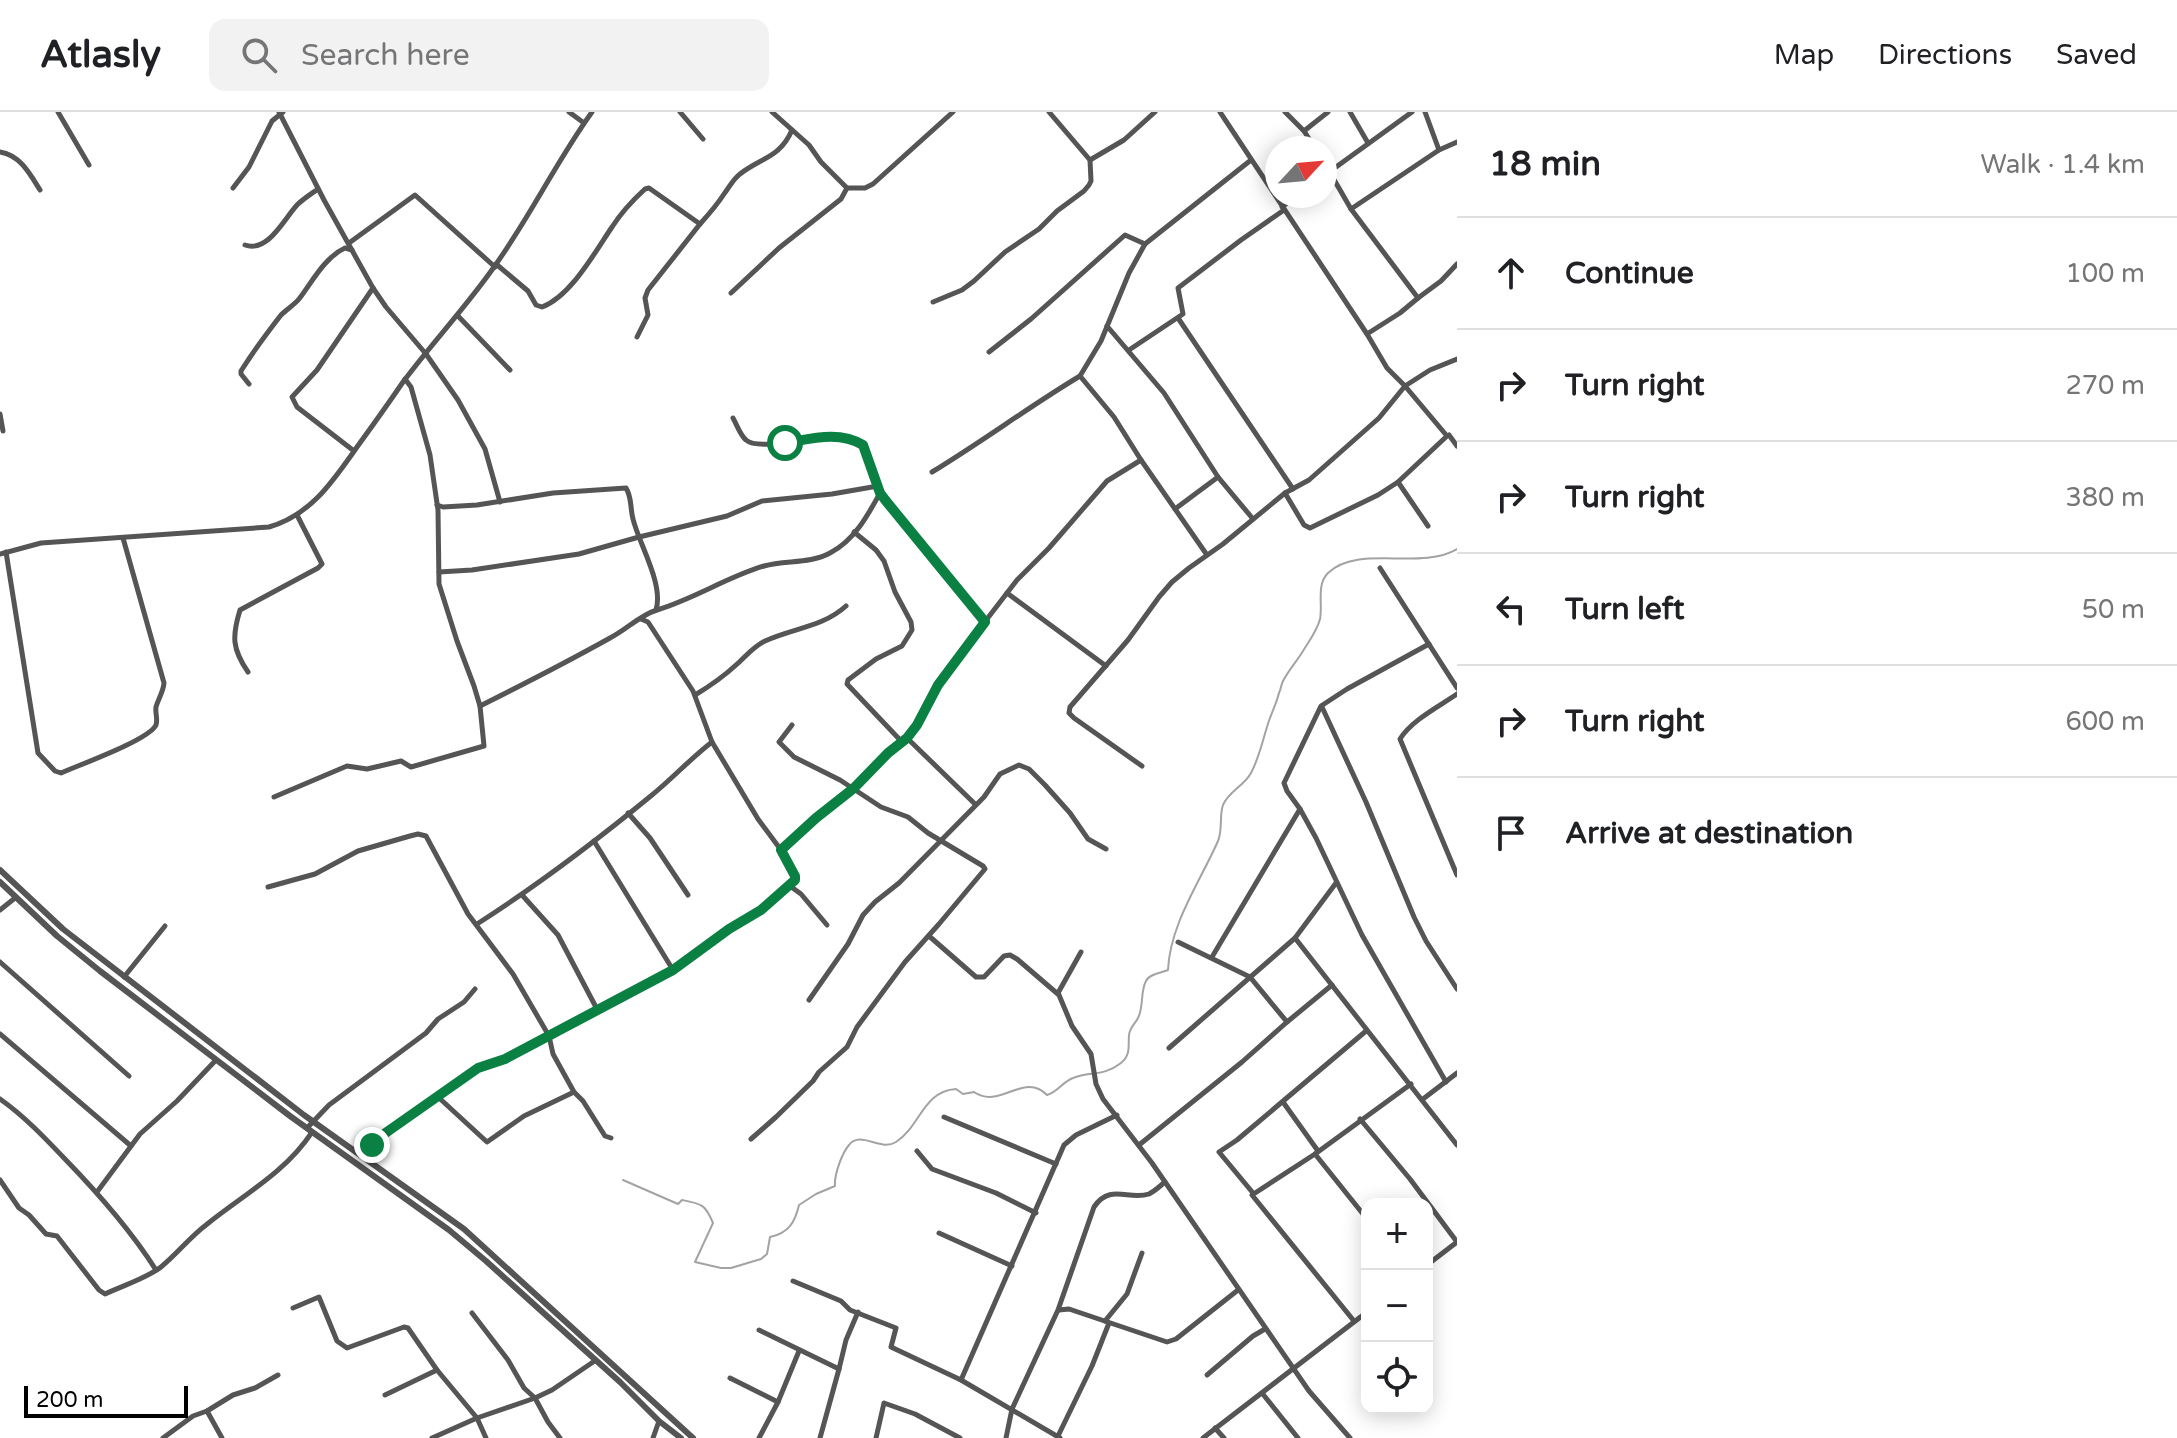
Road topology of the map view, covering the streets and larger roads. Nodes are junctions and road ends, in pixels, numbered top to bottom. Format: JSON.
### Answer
{"nodes":[{"id":1,"x":58,"y":112,"type":"edge"},
{"id":2,"x":569,"y":112,"type":"edge"},
{"id":3,"x":592,"y":112,"type":"edge"},
{"id":4,"x":680,"y":112,"type":"edge"},
{"id":5,"x":772,"y":112,"type":"edge"},
{"id":6,"x":953,"y":112,"type":"edge"},
{"id":7,"x":1049,"y":112,"type":"edge"},
{"id":8,"x":1155,"y":112,"type":"edge"},
{"id":9,"x":1220,"y":112,"type":"edge"},
{"id":10,"x":1285,"y":112,"type":"edge"},
{"id":11,"x":1328,"y":112,"type":"edge"},
{"id":12,"x":1350,"y":112,"type":"edge"},
{"id":13,"x":1412,"y":112,"type":"edge"},
{"id":14,"x":1425,"y":112,"type":"edge"},
{"id":15,"x":281,"y":113,"type":"edge"},
{"id":16,"x":584,"y":123,"type":"junction"},
{"id":17,"x":792,"y":130,"type":"junction"},
{"id":18,"x":1304,"y":131,"type":"junction"},
{"id":19,"x":1307,"y":136,"type":"edge"},
{"id":20,"x":802,"y":138,"type":"junction"},
{"id":21,"x":703,"y":139,"type":"dead end"},
{"id":22,"x":788,"y":140,"type":"junction"},
{"id":23,"x":1457,"y":142,"type":"edge"},
{"id":24,"x":1368,"y":143,"type":"junction"},
{"id":25,"x":1439,"y":150,"type":"junction"},
{"id":26,"x":0,"y":152,"type":"edge"},
{"id":27,"x":1090,"y":160,"type":"junction"},
{"id":28,"x":1251,"y":160,"type":"junction"},
{"id":29,"x":89,"y":165,"type":"dead end"},
{"id":30,"x":1337,"y":166,"type":"edge"},
{"id":31,"x":1265,"y":181,"type":"edge"},
{"id":32,"x":233,"y":188,"type":"dead end"},
{"id":33,"x":847,"y":188,"type":"junction"},
{"id":34,"x":1337,"y":188,"type":"edge"},
{"id":35,"x":318,"y":189,"type":"junction"},
{"id":36,"x":40,"y":190,"type":"dead end"},
{"id":37,"x":1283,"y":208,"type":"joint"},
{"id":38,"x":1351,"y":209,"type":"junction"},
{"id":39,"x":700,"y":224,"type":"junction"},
{"id":40,"x":349,"y":243,"type":"junction"},
{"id":41,"x":1145,"y":244,"type":"junction"},
{"id":42,"x":245,"y":245,"type":"dead end"},
{"id":43,"x":353,"y":251,"type":"junction"},
{"id":44,"x":1457,"y":264,"type":"edge"},
{"id":45,"x":496,"y":265,"type":"junction"},
{"id":46,"x":373,"y":288,"type":"junction"},
{"id":47,"x":731,"y":293,"type":"dead end"},
{"id":48,"x":1418,"y":298,"type":"junction"},
{"id":49,"x":933,"y":302,"type":"dead end"},
{"id":50,"x":458,"y":316,"type":"junction"},
{"id":51,"x":1178,"y":318,"type":"junction"},
{"id":52,"x":1107,"y":326,"type":"junction"},
{"id":53,"x":1367,"y":334,"type":"junction"},
{"id":54,"x":637,"y":337,"type":"dead end"},
{"id":55,"x":1129,"y":350,"type":"junction"},
{"id":56,"x":989,"y":352,"type":"dead end"},
{"id":57,"x":426,"y":354,"type":"junction"},
{"id":58,"x":1457,"y":359,"type":"edge"},
{"id":59,"x":510,"y":370,"type":"dead end"},
{"id":60,"x":1080,"y":376,"type":"junction"},
{"id":61,"x":405,"y":379,"type":"junction"},
{"id":62,"x":249,"y":384,"type":"dead end"},
{"id":63,"x":1405,"y":386,"type":"junction"},
{"id":64,"x":0,"y":414,"type":"edge"},
{"id":65,"x":733,"y":418,"type":"dead end"},
{"id":66,"x":1457,"y":430,"type":"edge"},
{"id":67,"x":3,"y":431,"type":"dead end"},
{"id":68,"x":1448,"y":436,"type":"junction"},
{"id":69,"x":1457,"y":446,"type":"edge"},
{"id":70,"x":354,"y":451,"type":"junction"},
{"id":71,"x":1141,"y":460,"type":"junction"},
{"id":72,"x":932,"y":472,"type":"dead end"},
{"id":73,"x":1218,"y":477,"type":"junction"},
{"id":74,"x":1398,"y":482,"type":"junction"},
{"id":75,"x":879,"y":489,"type":"junction"},
{"id":76,"x":1293,"y":489,"type":"junction"},
{"id":77,"x":1285,"y":493,"type":"junction"},
{"id":78,"x":500,"y":502,"type":"junction"},
{"id":79,"x":439,"y":507,"type":"junction"},
{"id":80,"x":1175,"y":509,"type":"junction"},
{"id":81,"x":297,"y":515,"type":"junction"},
{"id":82,"x":1253,"y":519,"type":"junction"},
{"id":83,"x":1428,"y":526,"type":"dead end"},
{"id":84,"x":854,"y":532,"type":"junction"},
{"id":85,"x":639,"y":537,"type":"junction"},
{"id":86,"x":123,"y":538,"type":"junction"},
{"id":87,"x":3,"y":553,"type":"edge"},
{"id":88,"x":1207,"y":555,"type":"junction"},
{"id":89,"x":1380,"y":568,"type":"dead end"},
{"id":90,"x":439,"y":572,"type":"junction"},
{"id":91,"x":1007,"y":593,"type":"junction"},
{"id":92,"x":846,"y":606,"type":"dead end"},
{"id":93,"x":653,"y":612,"type":"junction"},
{"id":94,"x":641,"y":619,"type":"junction"},
{"id":95,"x":648,"y":622,"type":"junction"},
{"id":96,"x":985,"y":622,"type":"junction"},
{"id":97,"x":1429,"y":644,"type":"junction"},
{"id":98,"x":1106,"y":666,"type":"junction"},
{"id":99,"x":248,"y":672,"type":"dead end"},
{"id":100,"x":1457,"y":688,"type":"edge"},
{"id":101,"x":1457,"y":694,"type":"edge"},
{"id":102,"x":695,"y":695,"type":"junction"},
{"id":103,"x":480,"y":706,"type":"junction"},
{"id":104,"x":1321,"y":706,"type":"junction"},
{"id":105,"x":792,"y":725,"type":"dead end"},
{"id":106,"x":904,"y":740,"type":"junction"},
{"id":107,"x":712,"y":742,"type":"junction"},
{"id":108,"x":1142,"y":766,"type":"dead end"},
{"id":109,"x":854,"y":788,"type":"junction"},
{"id":110,"x":274,"y":797,"type":"dead end"},
{"id":111,"x":975,"y":804,"type":"junction"},
{"id":112,"x":1300,"y":809,"type":"junction"},
{"id":113,"x":628,"y":813,"type":"junction"},
{"id":114,"x":939,"y":840,"type":"junction"},
{"id":115,"x":594,"y":841,"type":"junction"},
{"id":116,"x":1106,"y":849,"type":"dead end"},
{"id":117,"x":781,"y":850,"type":"junction"},
{"id":118,"x":1455,"y":866,"type":"edge"},
{"id":119,"x":0,"y":870,"type":"edge"},
{"id":120,"x":1457,"y":875,"type":"edge"},
{"id":121,"x":0,"y":882,"type":"edge"},
{"id":122,"x":1336,"y":882,"type":"junction"},
{"id":123,"x":790,"y":886,"type":"junction"},
{"id":124,"x":268,"y":887,"type":"dead end"},
{"id":125,"x":522,"y":895,"type":"junction"},
{"id":126,"x":688,"y":895,"type":"dead end"},
{"id":127,"x":15,"y":898,"type":"junction"},
{"id":128,"x":0,"y":910,"type":"edge"},
{"id":129,"x":477,"y":924,"type":"junction"},
{"id":130,"x":827,"y":925,"type":"dead end"},
{"id":131,"x":165,"y":926,"type":"dead end"},
{"id":132,"x":929,"y":936,"type":"junction"},
{"id":133,"x":1295,"y":938,"type":"junction"},
{"id":134,"x":1178,"y":942,"type":"dead end"},
{"id":135,"x":1081,"y":952,"type":"dead end"},
{"id":136,"x":1212,"y":957,"type":"junction"},
{"id":137,"x":0,"y":962,"type":"edge"},
{"id":138,"x":107,"y":964,"type":"junction"},
{"id":139,"x":673,"y":970,"type":"junction"},
{"id":140,"x":100,"y":971,"type":"junction"},
{"id":141,"x":124,"y":977,"type":"junction"},
{"id":142,"x":1250,"y":977,"type":"junction"},
{"id":143,"x":1332,"y":985,"type":"junction"},
{"id":144,"x":475,"y":989,"type":"dead end"},
{"id":145,"x":1457,"y":989,"type":"edge"},
{"id":146,"x":1058,"y":993,"type":"junction"},
{"id":147,"x":809,"y":1000,"type":"dead end"},
{"id":148,"x":598,"y":1011,"type":"junction"},
{"id":149,"x":1287,"y":1022,"type":"junction"},
{"id":150,"x":1366,"y":1031,"type":"junction"},
{"id":151,"x":0,"y":1034,"type":"edge"},
{"id":152,"x":549,"y":1036,"type":"junction"},
{"id":153,"x":1169,"y":1048,"type":"dead end"},
{"id":154,"x":216,"y":1060,"type":"junction"},
{"id":155,"x":1457,"y":1073,"type":"edge"},
{"id":156,"x":129,"y":1076,"type":"dead end"},
{"id":157,"x":1446,"y":1082,"type":"junction"},
{"id":158,"x":1411,"y":1084,"type":"junction"},
{"id":159,"x":574,"y":1092,"type":"junction"},
{"id":160,"x":437,"y":1096,"type":"junction"},
{"id":161,"x":0,"y":1099,"type":"edge"},
{"id":162,"x":1423,"y":1099,"type":"junction"},
{"id":163,"x":1283,"y":1102,"type":"junction"},
{"id":164,"x":1117,"y":1115,"type":"junction"},
{"id":165,"x":944,"y":1117,"type":"dead end"},
{"id":166,"x":1360,"y":1119,"type":"junction"},
{"id":167,"x":313,"y":1122,"type":"junction"},
{"id":168,"x":309,"y":1130,"type":"junction"},
{"id":169,"x":611,"y":1138,"type":"dead end"},
{"id":170,"x":751,"y":1139,"type":"dead end"},
{"id":171,"x":1139,"y":1145,"type":"junction"},
{"id":172,"x":1457,"y":1145,"type":"edge"},
{"id":173,"x":131,"y":1146,"type":"junction"},
{"id":174,"x":917,"y":1151,"type":"dead end"},
{"id":175,"x":1317,"y":1152,"type":"junction"},
{"id":176,"x":362,"y":1157,"type":"junction"},
{"id":177,"x":1056,"y":1164,"type":"junction"},
{"id":178,"x":0,"y":1180,"type":"edge"},
{"id":179,"x":1165,"y":1182,"type":"junction"},
{"id":180,"x":97,"y":1192,"type":"junction"},
{"id":181,"x":1253,"y":1193,"type":"junction"},
{"id":182,"x":1424,"y":1198,"type":"edge"},
{"id":183,"x":1433,"y":1210,"type":"edge"},
{"id":184,"x":1361,"y":1211,"type":"edge"},
{"id":185,"x":1036,"y":1213,"type":"junction"},
{"id":186,"x":939,"y":1233,"type":"dead end"},
{"id":187,"x":1142,"y":1253,"type":"dead end"},
{"id":188,"x":1433,"y":1260,"type":"edge"},
{"id":189,"x":1012,"y":1266,"type":"junction"},
{"id":190,"x":156,"y":1270,"type":"junction"},
{"id":191,"x":793,"y":1281,"type":"dead end"},
{"id":192,"x":1238,"y":1290,"type":"junction"},
{"id":193,"x":1064,"y":1294,"type":"junction"},
{"id":194,"x":293,"y":1308,"type":"dead end"},
{"id":195,"x":1069,"y":1309,"type":"junction"},
{"id":196,"x":1058,"y":1310,"type":"junction"},
{"id":197,"x":858,"y":1312,"type":"junction"},
{"id":198,"x":472,"y":1313,"type":"dead end"},
{"id":199,"x":1361,"y":1316,"type":"edge"},
{"id":200,"x":1354,"y":1321,"type":"junction"},
{"id":201,"x":1107,"y":1322,"type":"junction"},
{"id":202,"x":1265,"y":1329,"type":"junction"},
{"id":203,"x":759,"y":1330,"type":"dead end"},
{"id":204,"x":799,"y":1351,"type":"junction"},
{"id":205,"x":596,"y":1360,"type":"junction"},
{"id":206,"x":839,"y":1369,"type":"junction"},
{"id":207,"x":1293,"y":1369,"type":"junction"},
{"id":208,"x":437,"y":1370,"type":"junction"},
{"id":209,"x":278,"y":1375,"type":"dead end"},
{"id":210,"x":1207,"y":1375,"type":"dead end"},
{"id":211,"x":730,"y":1378,"type":"dead end"},
{"id":212,"x":622,"y":1379,"type":"junction"},
{"id":213,"x":961,"y":1380,"type":"junction"},
{"id":214,"x":1262,"y":1393,"type":"junction"},
{"id":215,"x":385,"y":1395,"type":"dead end"},
{"id":216,"x":535,"y":1398,"type":"junction"},
{"id":217,"x":778,"y":1402,"type":"junction"},
{"id":218,"x":1012,"y":1409,"type":"junction"},
{"id":219,"x":207,"y":1411,"type":"junction"},
{"id":220,"x":477,"y":1418,"type":"junction"},
{"id":221,"x":659,"y":1421,"type":"junction"},
{"id":222,"x":1215,"y":1428,"type":"junction"},
{"id":223,"x":442,"y":1435,"type":"edge"},
{"id":224,"x":1059,"y":1437,"type":"edge"},
{"id":225,"x":163,"y":1438,"type":"edge"},
{"id":226,"x":222,"y":1438,"type":"edge"},
{"id":227,"x":432,"y":1438,"type":"edge"},
{"id":228,"x":486,"y":1438,"type":"edge"},
{"id":229,"x":560,"y":1438,"type":"edge"},
{"id":230,"x":653,"y":1438,"type":"edge"},
{"id":231,"x":681,"y":1438,"type":"edge"},
{"id":232,"x":693,"y":1438,"type":"edge"},
{"id":233,"x":759,"y":1438,"type":"edge"},
{"id":234,"x":820,"y":1438,"type":"edge"},
{"id":235,"x":876,"y":1438,"type":"edge"},
{"id":236,"x":960,"y":1438,"type":"edge"},
{"id":237,"x":1006,"y":1438,"type":"edge"},
{"id":238,"x":1203,"y":1438,"type":"edge"},
{"id":239,"x":1224,"y":1438,"type":"edge"},
{"id":240,"x":1298,"y":1438,"type":"edge"},
{"id":241,"x":1350,"y":1438,"type":"edge"}],
"edges":[{"from":1,"to":29,"type":"street"},
{"from":2,"to":16,"type":"street"},
{"from":3,"to":16,"type":"street"},
{"from":4,"to":21,"type":"street"},
{"from":5,"to":17,"type":"street"},
{"from":6,"to":33,"type":"street"},
{"from":7,"to":27,"type":"street"},
{"from":8,"to":27,"type":"street"},
{"from":9,"to":28,"type":"street"},
{"from":10,"to":18,"type":"street"},
{"from":11,"to":18,"type":"street"},
{"from":12,"to":24,"type":"street"},
{"from":13,"to":24,"type":"street"},
{"from":14,"to":25,"type":"street"},
{"from":15,"to":32,"type":"street"},
{"from":15,"to":35,"type":"street"},
{"from":16,"to":45,"type":"street"},
{"from":17,"to":20,"type":"street"},
{"from":17,"to":22,"type":"street"},
{"from":18,"to":19,"type":"street"},
{"from":20,"to":22,"type":"street"},
{"from":20,"to":33,"type":"street"},
{"from":22,"to":39,"type":"street"},
{"from":23,"to":25,"type":"street"},
{"from":24,"to":30,"type":"street"},
{"from":25,"to":38,"type":"street"},
{"from":26,"to":36,"type":"street"},
{"from":27,"to":49,"type":"street"},
{"from":28,"to":31,"type":"street"},
{"from":28,"to":41,"type":"street"},
{"from":33,"to":47,"type":"street"},
{"from":34,"to":38,"type":"street"},
{"from":35,"to":40,"type":"street"},
{"from":35,"to":42,"type":"street"},
{"from":37,"to":51,"type":"street"},
{"from":37,"to":53,"type":"street"},
{"from":38,"to":48,"type":"street"},
{"from":39,"to":45,"type":"street"},
{"from":39,"to":54,"type":"street"},
{"from":40,"to":43,"type":"street"},
{"from":40,"to":45,"type":"street"},
{"from":41,"to":52,"type":"street"},
{"from":41,"to":56,"type":"street"},
{"from":43,"to":46,"type":"street"},
{"from":43,"to":62,"type":"street"},
{"from":44,"to":48,"type":"street"},
{"from":45,"to":50,"type":"street"},
{"from":46,"to":57,"type":"street"},
{"from":46,"to":70,"type":"street"},
{"from":48,"to":53,"type":"street"},
{"from":50,"to":57,"type":"street"},
{"from":50,"to":59,"type":"street"},
{"from":51,"to":55,"type":"street"},
{"from":51,"to":76,"type":"street"},
{"from":52,"to":55,"type":"street"},
{"from":52,"to":60,"type":"street"},
{"from":53,"to":63,"type":"street"},
{"from":55,"to":73,"type":"street"},
{"from":57,"to":61,"type":"street"},
{"from":57,"to":78,"type":"street"},
{"from":58,"to":63,"type":"street"},
{"from":60,"to":71,"type":"street"},
{"from":60,"to":72,"type":"street"},
{"from":61,"to":70,"type":"street"},
{"from":61,"to":79,"type":"street"},
{"from":63,"to":68,"type":"street"},
{"from":63,"to":76,"type":"street"},
{"from":64,"to":67,"type":"street"},
{"from":65,"to":75,"type":"street"},
{"from":66,"to":68,"type":"street"},
{"from":68,"to":69,"type":"street"},
{"from":68,"to":74,"type":"street"},
{"from":70,"to":81,"type":"street"},
{"from":71,"to":80,"type":"street"},
{"from":71,"to":91,"type":"street"},
{"from":73,"to":80,"type":"street"},
{"from":73,"to":82,"type":"street"},
{"from":74,"to":77,"type":"street"},
{"from":74,"to":83,"type":"street"},
{"from":75,"to":84,"type":"street"},
{"from":75,"to":85,"type":"street"},
{"from":75,"to":96,"type":"street"},
{"from":76,"to":77,"type":"street"},
{"from":77,"to":82,"type":"street"},
{"from":78,"to":79,"type":"street"},
{"from":78,"to":85,"type":"street"},
{"from":79,"to":90,"type":"street"},
{"from":80,"to":88,"type":"street"},
{"from":81,"to":86,"type":"street"},
{"from":81,"to":99,"type":"street"},
{"from":82,"to":88,"type":"street"},
{"from":84,"to":93,"type":"street"},
{"from":84,"to":106,"type":"street"},
{"from":85,"to":90,"type":"street"},
{"from":85,"to":93,"type":"street"},
{"from":86,"to":87,"type":"street"},
{"from":86,"to":87,"type":"street"},
{"from":88,"to":98,"type":"street"},
{"from":89,"to":97,"type":"street"},
{"from":90,"to":103,"type":"street"},
{"from":91,"to":96,"type":"street"},
{"from":91,"to":98,"type":"street"},
{"from":92,"to":102,"type":"street"},
{"from":93,"to":94,"type":"street"},
{"from":93,"to":95,"type":"street"},
{"from":94,"to":95,"type":"street"},
{"from":94,"to":103,"type":"street"},
{"from":95,"to":102,"type":"street"},
{"from":96,"to":106,"type":"street"},
{"from":97,"to":100,"type":"street"},
{"from":97,"to":104,"type":"street"},
{"from":98,"to":108,"type":"street"},
{"from":101,"to":118,"type":"street"},
{"from":102,"to":107,"type":"street"},
{"from":103,"to":110,"type":"street"},
{"from":104,"to":112,"type":"street"},
{"from":104,"to":145,"type":"street"},
{"from":105,"to":109,"type":"street"},
{"from":106,"to":109,"type":"street"},
{"from":106,"to":111,"type":"street"},
{"from":107,"to":113,"type":"street"},
{"from":107,"to":117,"type":"street"},
{"from":109,"to":114,"type":"street"},
{"from":109,"to":117,"type":"street"},
{"from":111,"to":114,"type":"street"},
{"from":111,"to":116,"type":"street"},
{"from":112,"to":122,"type":"street"},
{"from":112,"to":136,"type":"street"},
{"from":113,"to":115,"type":"street"},
{"from":113,"to":126,"type":"street"},
{"from":114,"to":132,"type":"street"},
{"from":114,"to":147,"type":"street"},
{"from":115,"to":125,"type":"street"},
{"from":115,"to":139,"type":"street"},
{"from":117,"to":123,"type":"street"},
{"from":118,"to":120,"type":"street"},
{"from":119,"to":138,"type":"street"},
{"from":121,"to":127,"type":"street"},
{"from":122,"to":133,"type":"street"},
{"from":122,"to":157,"type":"street"},
{"from":123,"to":130,"type":"street"},
{"from":123,"to":139,"type":"street"},
{"from":124,"to":129,"type":"street"},
{"from":125,"to":129,"type":"street"},
{"from":125,"to":148,"type":"street"},
{"from":127,"to":128,"type":"street"},
{"from":127,"to":140,"type":"street"},
{"from":129,"to":152,"type":"street"},
{"from":131,"to":141,"type":"street"},
{"from":132,"to":146,"type":"street"},
{"from":132,"to":170,"type":"street"},
{"from":133,"to":142,"type":"street"},
{"from":133,"to":143,"type":"street"},
{"from":134,"to":136,"type":"street"},
{"from":135,"to":146,"type":"street"},
{"from":136,"to":142,"type":"street"},
{"from":137,"to":156,"type":"street"},
{"from":138,"to":140,"type":"street"},
{"from":138,"to":141,"type":"street"},
{"from":139,"to":148,"type":"street"},
{"from":140,"to":154,"type":"street"},
{"from":141,"to":167,"type":"street"},
{"from":142,"to":149,"type":"street"},
{"from":142,"to":153,"type":"street"},
{"from":143,"to":149,"type":"street"},
{"from":143,"to":150,"type":"street"},
{"from":144,"to":167,"type":"street"},
{"from":146,"to":164,"type":"street"},
{"from":148,"to":152,"type":"street"},
{"from":149,"to":171,"type":"street"},
{"from":150,"to":158,"type":"street"},
{"from":150,"to":163,"type":"street"},
{"from":151,"to":173,"type":"street"},
{"from":152,"to":159,"type":"street"},
{"from":152,"to":160,"type":"street"},
{"from":154,"to":168,"type":"street"},
{"from":154,"to":173,"type":"street"},
{"from":155,"to":157,"type":"street"},
{"from":157,"to":162,"type":"street"},
{"from":158,"to":162,"type":"street"},
{"from":158,"to":166,"type":"street"},
{"from":159,"to":160,"type":"street"},
{"from":159,"to":169,"type":"street"},
{"from":160,"to":176,"type":"street"},
{"from":161,"to":180,"type":"street"},
{"from":162,"to":172,"type":"street"},
{"from":163,"to":175,"type":"street"},
{"from":163,"to":181,"type":"street"},
{"from":164,"to":171,"type":"street"},
{"from":164,"to":177,"type":"street"},
{"from":165,"to":177,"type":"street"},
{"from":166,"to":175,"type":"street"},
{"from":166,"to":182,"type":"street"},
{"from":167,"to":168,"type":"street"},
{"from":167,"to":176,"type":"street"},
{"from":168,"to":190,"type":"street"},
{"from":168,"to":205,"type":"street"},
{"from":171,"to":179,"type":"street"},
{"from":173,"to":180,"type":"street"},
{"from":174,"to":185,"type":"street"},
{"from":175,"to":181,"type":"street"},
{"from":175,"to":184,"type":"street"},
{"from":176,"to":212,"type":"street"},
{"from":177,"to":185,"type":"street"},
{"from":178,"to":190,"type":"street"},
{"from":179,"to":192,"type":"street"},
{"from":179,"to":193,"type":"street"},
{"from":180,"to":190,"type":"street"},
{"from":181,"to":200,"type":"street"},
{"from":183,"to":188,"type":"street"},
{"from":185,"to":189,"type":"street"},
{"from":186,"to":189,"type":"street"},
{"from":187,"to":201,"type":"street"},
{"from":189,"to":213,"type":"street"},
{"from":191,"to":197,"type":"street"},
{"from":192,"to":201,"type":"street"},
{"from":192,"to":202,"type":"street"},
{"from":193,"to":195,"type":"street"},
{"from":193,"to":196,"type":"street"},
{"from":194,"to":208,"type":"street"},
{"from":195,"to":196,"type":"street"},
{"from":195,"to":201,"type":"street"},
{"from":196,"to":218,"type":"street"},
{"from":197,"to":206,"type":"street"},
{"from":197,"to":213,"type":"street"},
{"from":198,"to":216,"type":"street"},
{"from":199,"to":200,"type":"street"},
{"from":200,"to":207,"type":"street"},
{"from":201,"to":224,"type":"street"},
{"from":202,"to":207,"type":"street"},
{"from":202,"to":210,"type":"street"},
{"from":203,"to":204,"type":"street"},
{"from":204,"to":206,"type":"street"},
{"from":204,"to":217,"type":"street"},
{"from":205,"to":212,"type":"street"},
{"from":205,"to":216,"type":"street"},
{"from":206,"to":234,"type":"street"},
{"from":207,"to":214,"type":"street"},
{"from":207,"to":241,"type":"street"},
{"from":208,"to":215,"type":"street"},
{"from":208,"to":220,"type":"street"},
{"from":209,"to":219,"type":"street"},
{"from":211,"to":217,"type":"street"},
{"from":212,"to":221,"type":"street"},
{"from":212,"to":232,"type":"street"},
{"from":213,"to":218,"type":"street"},
{"from":214,"to":222,"type":"street"},
{"from":214,"to":240,"type":"street"},
{"from":216,"to":220,"type":"street"},
{"from":216,"to":229,"type":"street"},
{"from":217,"to":233,"type":"street"},
{"from":218,"to":224,"type":"street"},
{"from":218,"to":237,"type":"street"},
{"from":219,"to":225,"type":"street"},
{"from":219,"to":226,"type":"street"},
{"from":220,"to":223,"type":"street"},
{"from":220,"to":228,"type":"street"},
{"from":221,"to":230,"type":"street"},
{"from":221,"to":231,"type":"street"},
{"from":222,"to":238,"type":"street"},
{"from":222,"to":239,"type":"street"},
{"from":223,"to":227,"type":"street"},
{"from":235,"to":236,"type":"street"}]}
